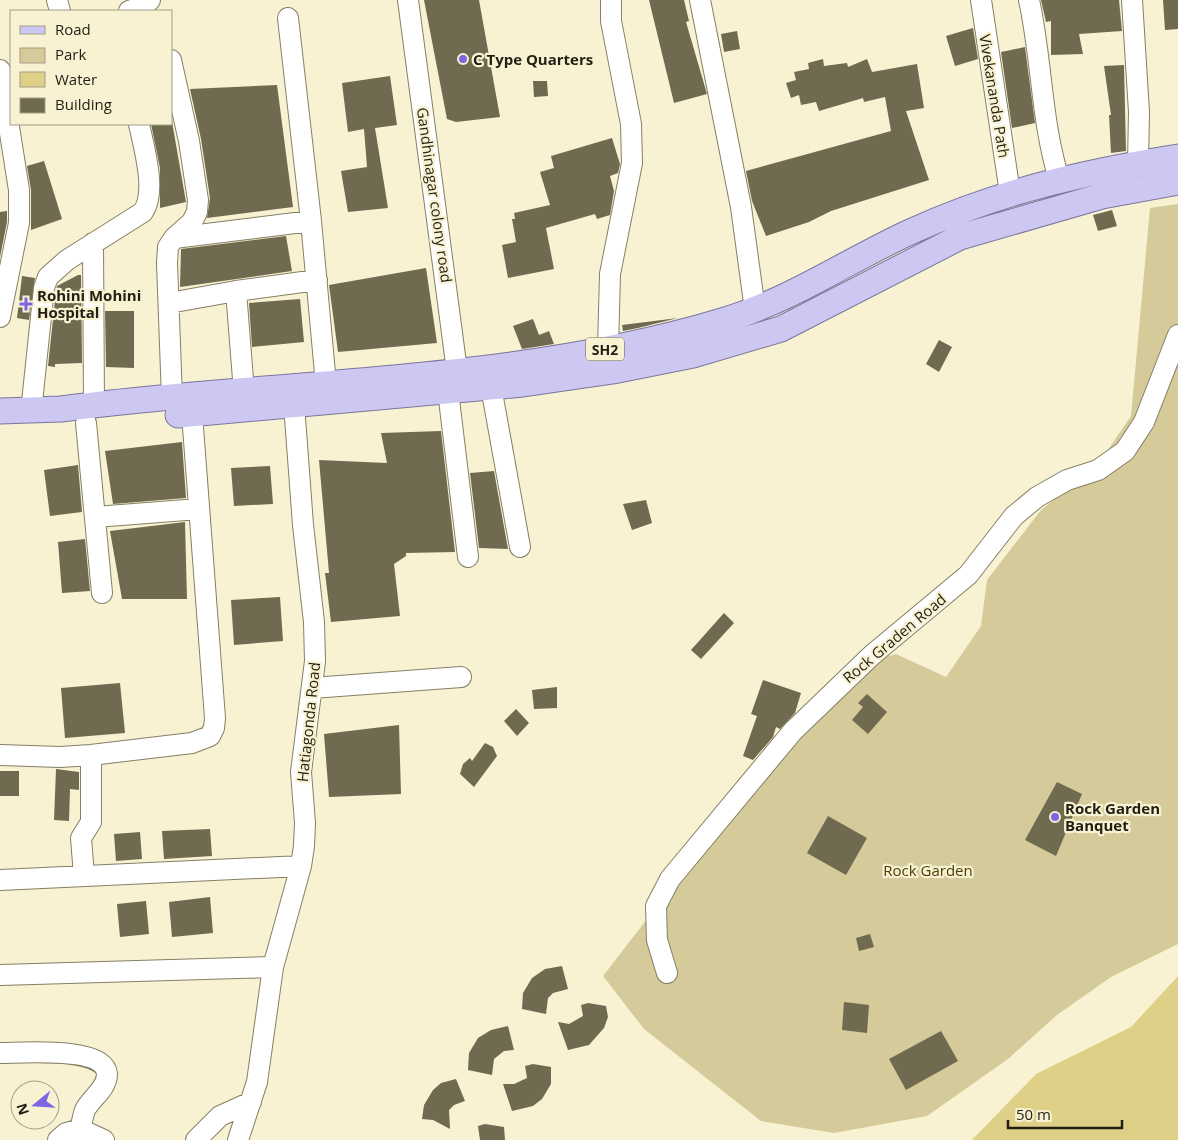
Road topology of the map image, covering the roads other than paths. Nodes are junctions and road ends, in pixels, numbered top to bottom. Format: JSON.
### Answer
{"nodes":[{"id":1,"x":408,"y":0,"type":"edge"},
{"id":2,"x":611,"y":0,"type":"edge"},
{"id":3,"x":700,"y":0,"type":"edge"},
{"id":4,"x":981,"y":0,"type":"edge"},
{"id":5,"x":1029,"y":0,"type":"edge"},
{"id":6,"x":1132,"y":0,"type":"edge"},
{"id":7,"x":288,"y":18,"type":"dead end"},
{"id":8,"x":172,"y":65,"type":"edge"},
{"id":9,"x":0,"y":70,"type":"edge"},
{"id":10,"x":139,"y":125,"type":"edge"},
{"id":11,"x":1178,"y":158,"type":"edge"},
{"id":12,"x":1138,"y":164,"type":"junction"},
{"id":13,"x":1059,"y":179,"type":"junction"},
{"id":14,"x":1178,"y":182,"type":"edge"},
{"id":15,"x":1010,"y":193,"type":"junction"},
{"id":16,"x":311,"y":221,"type":"junction"},
{"id":17,"x":174,"y":238,"type":"junction"},
{"id":18,"x":93,"y":243,"type":"junction"},
{"id":19,"x":317,"y":280,"type":"junction"},
{"id":20,"x":236,"y":291,"type":"junction"},
{"id":21,"x":169,"y":303,"type":"junction"},
{"id":22,"x":755,"y":310,"type":"junction"},
{"id":23,"x":0,"y":317,"type":"edge"},
{"id":24,"x":1178,"y":336,"type":"edge"},
{"id":25,"x":608,"y":348,"type":"junction"},
{"id":26,"x":326,"y":384,"type":"junction"},
{"id":27,"x":455,"y":384,"type":"junction"},
{"id":28,"x":491,"y":387,"type":"junction"},
{"id":29,"x":244,"y":392,"type":"junction"},
{"id":30,"x":293,"y":396,"type":"junction"},
{"id":31,"x":172,"y":398,"type":"junction"},
{"id":32,"x":0,"y":411,"type":"edge"},
{"id":33,"x":31,"y":412,"type":"junction"},
{"id":34,"x":90,"y":414,"type":"junction"},
{"id":35,"x":192,"y":414,"type":"junction"},
{"id":36,"x":0,"y":427,"type":"edge"},
{"id":37,"x":199,"y":509,"type":"junction"},
{"id":38,"x":95,"y":516,"type":"junction"},
{"id":39,"x":520,"y":547,"type":"dead end"},
{"id":40,"x":468,"y":557,"type":"dead end"},
{"id":41,"x":102,"y":593,"type":"dead end"},
{"id":42,"x":461,"y":677,"type":"dead end"},
{"id":43,"x":312,"y":688,"type":"junction"},
{"id":44,"x":0,"y":755,"type":"edge"},
{"id":45,"x":91,"y":755,"type":"junction"},
{"id":46,"x":300,"y":866,"type":"junction"},
{"id":47,"x":84,"y":876,"type":"junction"},
{"id":48,"x":0,"y":880,"type":"edge"},
{"id":49,"x":273,"y":968,"type":"junction"},
{"id":50,"x":667,"y":973,"type":"dead end"},
{"id":51,"x":0,"y":975,"type":"edge"},
{"id":52,"x":0,"y":1053,"type":"edge"},
{"id":53,"x":251,"y":1102,"type":"junction"},
{"id":54,"x":80,"y":1129,"type":"junction"},
{"id":55,"x":58,"y":1140,"type":"edge"},
{"id":56,"x":104,"y":1140,"type":"edge"},
{"id":57,"x":196,"y":1140,"type":"edge"},
{"id":58,"x":238,"y":1140,"type":"edge"}],
"edges":[{"from":1,"to":27,"type":"street","name":"Gandhinagar colony road"},
{"from":2,"to":25,"type":"street"},
{"from":3,"to":22,"type":"street"},
{"from":4,"to":15,"type":"street","name":"Vivekananda Path"},
{"from":5,"to":13,"type":"street"},
{"from":6,"to":12,"type":"street"},
{"from":7,"to":16,"type":"street"},
{"from":8,"to":17,"type":"street"},
{"from":9,"to":23,"type":"street"},
{"from":10,"to":18,"type":"street"},
{"from":11,"to":12,"type":"main road","number":"SH2"},
{"from":12,"to":13,"type":"main road","number":"SH2"},
{"from":13,"to":15,"type":"main road","number":"SH2"},
{"from":14,"to":28,"type":"main road","number":"SH2"},
{"from":15,"to":22,"type":"main road","number":"SH2"},
{"from":16,"to":17,"type":"street"},
{"from":16,"to":19,"type":"street"},
{"from":17,"to":21,"type":"street"},
{"from":18,"to":33,"type":"street"},
{"from":18,"to":34,"type":"street"},
{"from":19,"to":20,"type":"street"},
{"from":19,"to":26,"type":"street"},
{"from":20,"to":21,"type":"street"},
{"from":20,"to":29,"type":"street"},
{"from":21,"to":31,"type":"street"},
{"from":22,"to":25,"type":"main road","number":"SH2"},
{"from":24,"to":50,"type":"street","name":"Rock Graden Road"},
{"from":25,"to":27,"type":"main road","number":"SH2"},
{"from":26,"to":27,"type":"main road","number":"SH2"},
{"from":26,"to":30,"type":"main road","number":"SH2"},
{"from":27,"to":28,"type":"main road","number":"SH2"},
{"from":27,"to":30,"type":"main road","number":"SH2"},
{"from":27,"to":40,"type":"street","name":"Gandhinagar colony road"},
{"from":28,"to":39,"type":"street"},
{"from":29,"to":30,"type":"main road","number":"SH2"},
{"from":29,"to":31,"type":"main road","number":"SH2"},
{"from":30,"to":35,"type":"main road","number":"SH2"},
{"from":30,"to":43,"type":"street","name":"Hatiagonda Road"},
{"from":31,"to":34,"type":"main road","number":"SH2"},
{"from":32,"to":33,"type":"main road","number":"SH2"},
{"from":33,"to":34,"type":"main road","number":"SH2"},
{"from":34,"to":35,"type":"main road","number":"SH2"},
{"from":34,"to":36,"type":"main road","number":"SH2"},
{"from":34,"to":38,"type":"street"},
{"from":35,"to":37,"type":"street"},
{"from":37,"to":38,"type":"street"},
{"from":37,"to":45,"type":"street"},
{"from":38,"to":41,"type":"street"},
{"from":42,"to":43,"type":"street"},
{"from":43,"to":46,"type":"street","name":"Hatiagonda Road"},
{"from":44,"to":45,"type":"street"},
{"from":45,"to":47,"type":"street"},
{"from":46,"to":47,"type":"street"},
{"from":46,"to":49,"type":"street","name":"Hatiagonda Road"},
{"from":47,"to":48,"type":"street"},
{"from":49,"to":51,"type":"street"},
{"from":49,"to":53,"type":"street","name":"Hatiagonda Road"},
{"from":52,"to":54,"type":"street"},
{"from":53,"to":57,"type":"street"},
{"from":53,"to":58,"type":"street","name":"Hatiagonda Road"},
{"from":54,"to":55,"type":"street"},
{"from":54,"to":56,"type":"street"}]}
